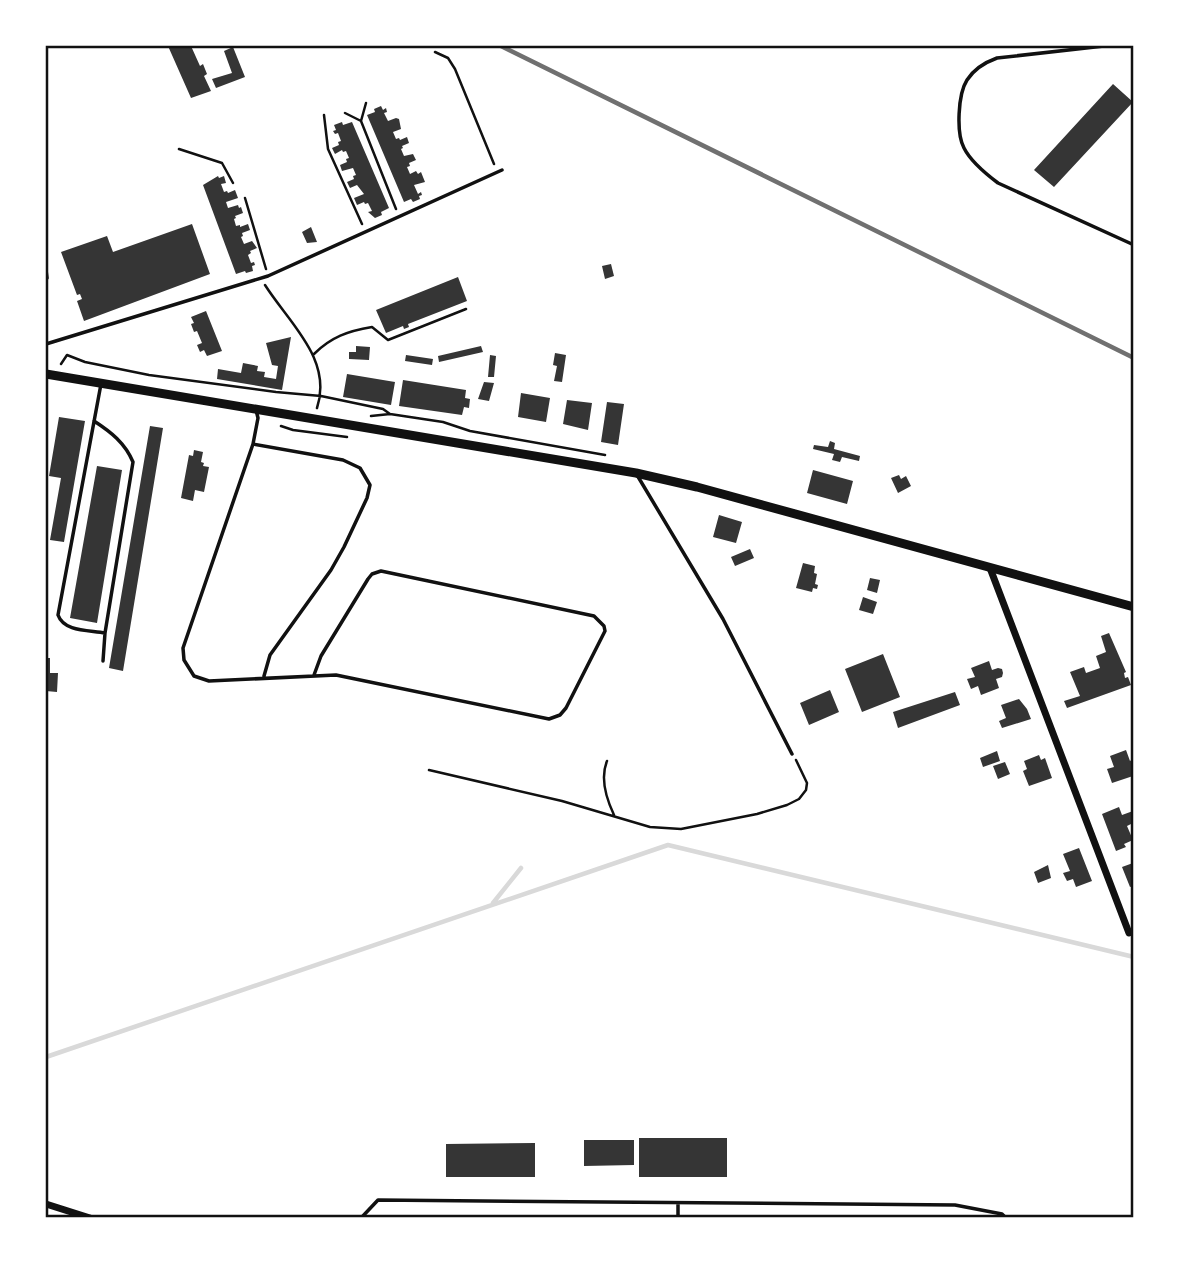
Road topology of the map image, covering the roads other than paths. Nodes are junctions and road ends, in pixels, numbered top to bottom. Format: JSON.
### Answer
{"nodes":[{"id":1,"x":1104,"y":46,"type":"edge"},
{"id":2,"x":499,"y":171,"type":"road end"},
{"id":3,"x":1133,"y":245,"type":"edge"},
{"id":4,"x":46,"y":270,"type":"edge"},
{"id":5,"x":47,"y":278,"type":"edge"},
{"id":6,"x":46,"y":344,"type":"edge"},
{"id":7,"x":46,"y":374,"type":"edge"},
{"id":8,"x":102,"y":382,"type":"junction"},
{"id":9,"x":256,"y":408,"type":"junction"},
{"id":10,"x":94,"y":421,"type":"junction"},
{"id":11,"x":253,"y":444,"type":"junction"},
{"id":12,"x":636,"y":473,"type":"junction"},
{"id":13,"x":990,"y":568,"type":"junction"},
{"id":14,"x":1133,"y":607,"type":"edge"},
{"id":15,"x":105,"y":633,"type":"junction"},
{"id":16,"x":103,"y":661,"type":"dead end"},
{"id":17,"x":314,"y":675,"type":"junction"},
{"id":18,"x":264,"y":677,"type":"junction"},
{"id":19,"x":792,"y":754,"type":"road end"},
{"id":20,"x":1129,"y":933,"type":"dead end"},
{"id":21,"x":678,"y":1203,"type":"junction"},
{"id":22,"x":46,"y":1204,"type":"edge"},
{"id":23,"x":90,"y":1217,"type":"edge"},
{"id":24,"x":361,"y":1217,"type":"edge"},
{"id":25,"x":678,"y":1217,"type":"edge"},
{"id":26,"x":1006,"y":1217,"type":"edge"}],
"edges":[{"from":1,"to":3,"type":"lane"},
{"from":2,"to":6,"type":"lane"},
{"from":4,"to":5,"type":"lane"},
{"from":7,"to":8,"type":"street"},
{"from":8,"to":9,"type":"street"},
{"from":8,"to":10,"type":"lane"},
{"from":9,"to":11,"type":"lane"},
{"from":9,"to":12,"type":"street"},
{"from":10,"to":15,"type":"lane"},
{"from":10,"to":15,"type":"lane"},
{"from":11,"to":18,"type":"lane"},
{"from":11,"to":18,"type":"lane"},
{"from":12,"to":13,"type":"street"},
{"from":12,"to":19,"type":"lane"},
{"from":13,"to":14,"type":"street"},
{"from":13,"to":20,"type":"street"},
{"from":15,"to":16,"type":"lane"},
{"from":17,"to":17,"type":"lane"},
{"from":17,"to":18,"type":"lane"},
{"from":21,"to":24,"type":"lane"},
{"from":21,"to":25,"type":"lane"},
{"from":21,"to":26,"type":"lane"},
{"from":22,"to":23,"type":"street"}]}
